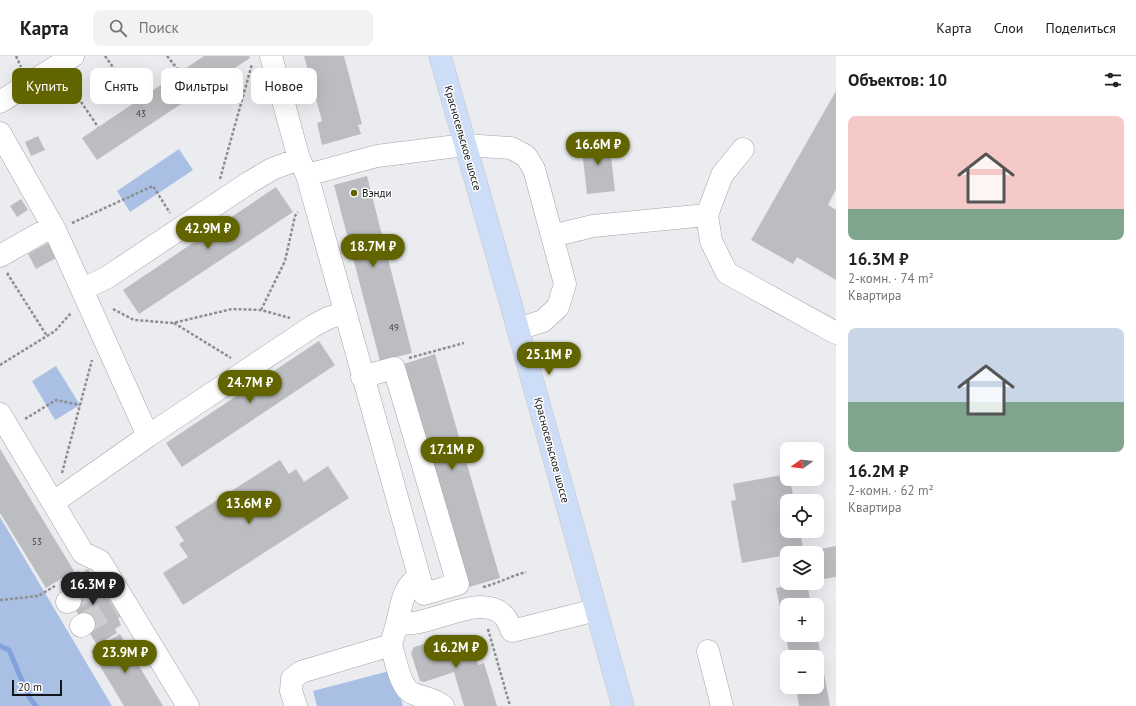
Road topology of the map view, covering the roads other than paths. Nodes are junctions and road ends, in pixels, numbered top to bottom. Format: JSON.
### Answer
{"nodes":[{"id":1,"x":440,"y":56,"type":"edge"},
{"id":2,"x":262,"y":60,"type":"edge"},
{"id":3,"x":65,"y":61,"type":"edge"},
{"id":4,"x":0,"y":102,"type":"edge"},
{"id":5,"x":0,"y":133,"type":"edge"},
{"id":6,"x":465,"y":145,"type":"junction"},
{"id":7,"x":743,"y":149,"type":"dead end"},
{"id":8,"x":306,"y":175,"type":"junction"},
{"id":9,"x":707,"y":214,"type":"junction"},
{"id":10,"x":59,"y":226,"type":"junction"},
{"id":11,"x":552,"y":236,"type":"junction"},
{"id":12,"x":2,"y":263,"type":"edge"},
{"id":13,"x":81,"y":298,"type":"junction"},
{"id":14,"x":344,"y":313,"type":"junction"},
{"id":15,"x":518,"y":329,"type":"junction"},
{"id":16,"x":836,"y":333,"type":"edge"},
{"id":17,"x":362,"y":377,"type":"junction"},
{"id":18,"x":9,"y":418,"type":"edge"},
{"id":19,"x":148,"y":436,"type":"junction"},
{"id":20,"x":54,"y":502,"type":"junction"},
{"id":21,"x":419,"y":578,"type":"junction"},
{"id":22,"x":596,"y":610,"type":"junction"},
{"id":23,"x":397,"y":623,"type":"junction"},
{"id":24,"x":391,"y":645,"type":"junction"},
{"id":25,"x":708,"y":651,"type":"dead end"},
{"id":26,"x":188,"y":706,"type":"edge"},
{"id":27,"x":296,"y":706,"type":"edge"},
{"id":28,"x":443,"y":706,"type":"edge"},
{"id":29,"x":623,"y":706,"type":"edge"},
{"id":30,"x":722,"y":706,"type":"edge"}],
"edges":[{"from":1,"to":6,"type":"main road","name":"Красносельское шоссе"},
{"from":2,"to":8,"type":"lane"},
{"from":3,"to":4,"type":"lane"},
{"from":5,"to":10,"type":"lane"},
{"from":6,"to":8,"type":"lane"},
{"from":6,"to":11,"type":"lane"},
{"from":6,"to":15,"type":"main road","name":"Красносельское шоссе"},
{"from":7,"to":9,"type":"lane"},
{"from":8,"to":13,"type":"lane"},
{"from":8,"to":14,"type":"lane"},
{"from":9,"to":11,"type":"lane"},
{"from":9,"to":16,"type":"lane"},
{"from":10,"to":12,"type":"lane"},
{"from":10,"to":13,"type":"lane"},
{"from":11,"to":15,"type":"lane"},
{"from":13,"to":19,"type":"lane"},
{"from":14,"to":17,"type":"lane"},
{"from":14,"to":19,"type":"lane"},
{"from":15,"to":22,"type":"main road","name":"Красносельское шоссе"},
{"from":17,"to":21,"type":"lane"},
{"from":17,"to":21,"type":"lane"},
{"from":18,"to":20,"type":"lane"},
{"from":19,"to":20,"type":"lane"},
{"from":20,"to":26,"type":"lane"},
{"from":21,"to":23,"type":"lane"},
{"from":22,"to":23,"type":"lane"},
{"from":22,"to":29,"type":"main road","name":"Красносельское шоссе"},
{"from":23,"to":24,"type":"lane"},
{"from":24,"to":27,"type":"lane"},
{"from":24,"to":28,"type":"lane"},
{"from":25,"to":30,"type":"lane"}]}
